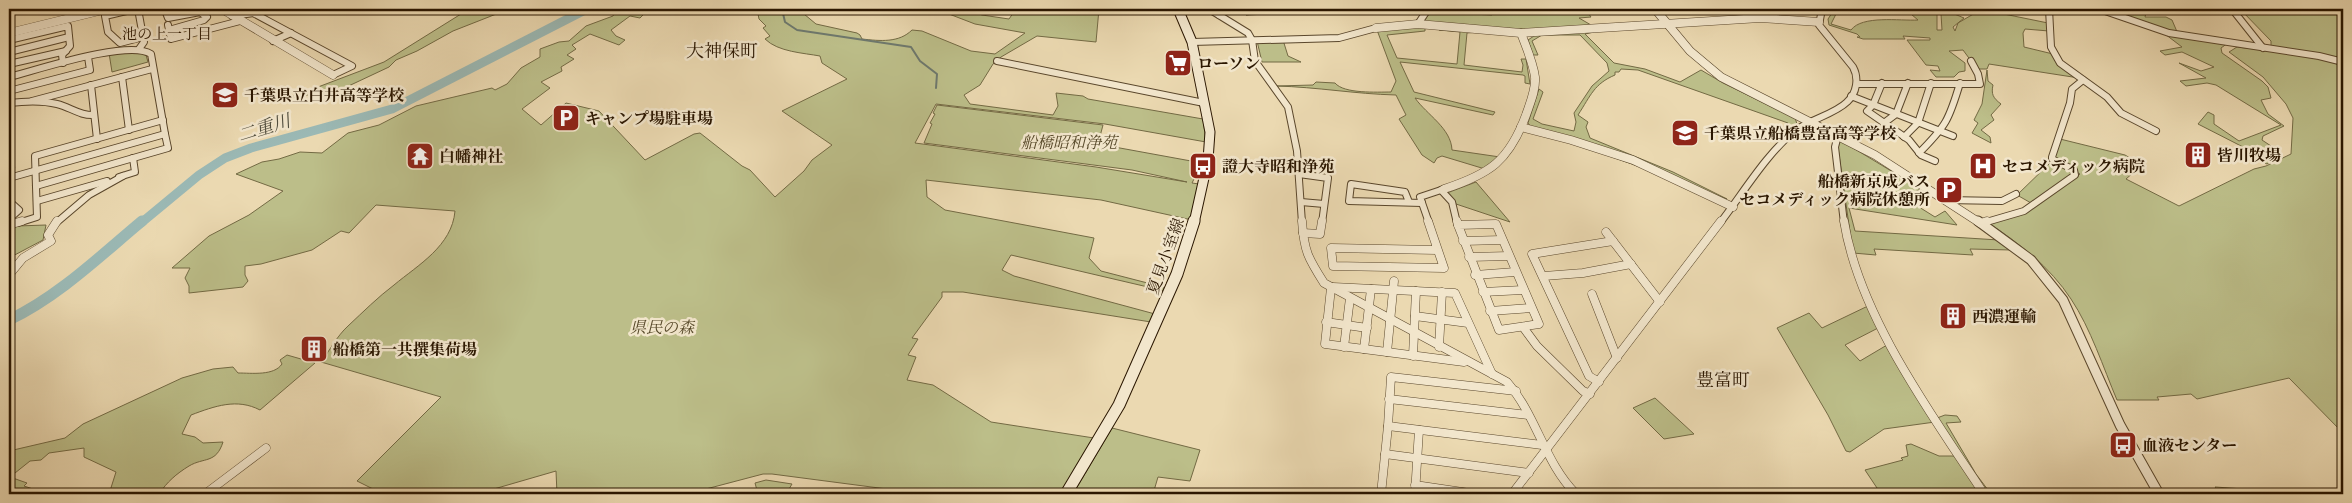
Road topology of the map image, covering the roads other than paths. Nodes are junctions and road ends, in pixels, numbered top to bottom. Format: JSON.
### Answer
{"nodes":[{"id":1,"x":98,"y":9,"type":"edge"},
{"id":2,"x":107,"y":9,"type":"edge"},
{"id":3,"x":136,"y":9,"type":"edge"},
{"id":4,"x":169,"y":9,"type":"edge"},
{"id":5,"x":222,"y":9,"type":"edge"},
{"id":6,"x":283,"y":9,"type":"edge"},
{"id":7,"x":1178,"y":9,"type":"edge"},
{"id":8,"x":1209,"y":9,"type":"edge"},
{"id":9,"x":1427,"y":9,"type":"edge"},
{"id":10,"x":1655,"y":9,"type":"edge"},
{"id":11,"x":1822,"y":9,"type":"edge"},
{"id":12,"x":2049,"y":9,"type":"edge"},
{"id":13,"x":2098,"y":9,"type":"edge"},
{"id":14,"x":2232,"y":9,"type":"edge"},
{"id":15,"x":257,"y":12,"type":"edge"},
{"id":16,"x":1221,"y":12,"type":"edge"},
{"id":17,"x":232,"y":16,"type":"junction"},
{"id":18,"x":168,"y":18,"type":"junction"},
{"id":19,"x":240,"y":21,"type":"junction"},
{"id":20,"x":1819,"y":22,"type":"junction"},
{"id":21,"x":1665,"y":23,"type":"junction"},
{"id":22,"x":1418,"y":24,"type":"junction"},
{"id":23,"x":1376,"y":28,"type":"joint"},
{"id":24,"x":169,"y":30,"type":"junction"},
{"id":25,"x":9,"y":32,"type":"edge"},
{"id":26,"x":292,"y":33,"type":"junction"},
{"id":27,"x":1520,"y":33,"type":"junction"},
{"id":28,"x":69,"y":37,"type":"junction"},
{"id":29,"x":143,"y":38,"type":"junction"},
{"id":30,"x":9,"y":40,"type":"edge"},
{"id":31,"x":273,"y":40,"type":"junction"},
{"id":32,"x":1252,"y":40,"type":"junction"},
{"id":33,"x":1192,"y":42,"type":"junction"},
{"id":34,"x":2263,"y":48,"type":"junction"},
{"id":35,"x":139,"y":49,"type":"junction"},
{"id":36,"x":66,"y":51,"type":"junction"},
{"id":37,"x":9,"y":52,"type":"edge"},
{"id":38,"x":88,"y":57,"type":"junction"},
{"id":39,"x":997,"y":61,"type":"dead end"},
{"id":40,"x":1971,"y":62,"type":"dead end"},
{"id":41,"x":2343,"y":62,"type":"edge"},
{"id":42,"x":64,"y":63,"type":"junction"},
{"id":43,"x":9,"y":64,"type":"edge"},
{"id":44,"x":152,"y":69,"type":"junction"},
{"id":45,"x":333,"y":75,"type":"joint"},
{"id":46,"x":9,"y":77,"type":"edge"},
{"id":47,"x":122,"y":77,"type":"junction"},
{"id":48,"x":2083,"y":80,"type":"junction"},
{"id":49,"x":1908,"y":83,"type":"junction"},
{"id":50,"x":1931,"y":83,"type":"junction"},
{"id":51,"x":1960,"y":83,"type":"junction"},
{"id":52,"x":1857,"y":84,"type":"junction"},
{"id":53,"x":1882,"y":84,"type":"junction"},
{"id":54,"x":91,"y":85,"type":"junction"},
{"id":55,"x":9,"y":91,"type":"edge"},
{"id":56,"x":1851,"y":96,"type":"junction"},
{"id":57,"x":32,"y":101,"type":"junction"},
{"id":58,"x":9,"y":103,"type":"edge"},
{"id":59,"x":1204,"y":103,"type":"junction"},
{"id":60,"x":1874,"y":105,"type":"junction"},
{"id":61,"x":1896,"y":114,"type":"junction"},
{"id":62,"x":94,"y":115,"type":"junction"},
{"id":63,"x":163,"y":120,"type":"junction"},
{"id":64,"x":1811,"y":122,"type":"junction"},
{"id":65,"x":1884,"y":123,"type":"junction"},
{"id":66,"x":1918,"y":123,"type":"junction"},
{"id":67,"x":1521,"y":127,"type":"junction"},
{"id":68,"x":129,"y":130,"type":"junction"},
{"id":69,"x":1941,"y":131,"type":"junction"},
{"id":70,"x":2156,"y":131,"type":"dead end"},
{"id":71,"x":165,"y":134,"type":"junction"},
{"id":72,"x":1838,"y":135,"type":"junction"},
{"id":73,"x":1953,"y":136,"type":"dead end"},
{"id":74,"x":1904,"y":137,"type":"junction"},
{"id":75,"x":97,"y":138,"type":"junction"},
{"id":76,"x":1919,"y":153,"type":"junction"},
{"id":77,"x":134,"y":158,"type":"junction"},
{"id":78,"x":1935,"y":160,"type":"dead end"},
{"id":79,"x":9,"y":163,"type":"edge"},
{"id":80,"x":9,"y":168,"type":"edge"},
{"id":81,"x":36,"y":170,"type":"junction"},
{"id":82,"x":1299,"y":174,"type":"junction"},
{"id":83,"x":123,"y":176,"type":"junction"},
{"id":84,"x":9,"y":178,"type":"edge"},
{"id":85,"x":36,"y":186,"type":"junction"},
{"id":86,"x":1443,"y":190,"type":"junction"},
{"id":87,"x":2016,"y":194,"type":"dead end"},
{"id":88,"x":1946,"y":200,"type":"junction"},
{"id":89,"x":9,"y":201,"type":"edge"},
{"id":90,"x":37,"y":201,"type":"junction"},
{"id":91,"x":1301,"y":202,"type":"junction"},
{"id":92,"x":1409,"y":202,"type":"junction"},
{"id":93,"x":1422,"y":203,"type":"junction"},
{"id":94,"x":1324,"y":204,"type":"junction"},
{"id":95,"x":1733,"y":207,"type":"junction"},
{"id":96,"x":9,"y":219,"type":"edge"},
{"id":97,"x":1981,"y":223,"type":"junction"},
{"id":98,"x":9,"y":225,"type":"edge"},
{"id":99,"x":1458,"y":226,"type":"junction"},
{"id":100,"x":1606,"y":232,"type":"dead end"},
{"id":101,"x":1303,"y":233,"type":"junction"},
{"id":102,"x":1502,"y":240,"type":"junction"},
{"id":103,"x":1463,"y":241,"type":"junction"},
{"id":104,"x":1613,"y":241,"type":"junction"},
{"id":105,"x":1437,"y":250,"type":"junction"},
{"id":106,"x":1509,"y":256,"type":"junction"},
{"id":107,"x":1469,"y":257,"type":"junction"},
{"id":108,"x":1631,"y":264,"type":"junction"},
{"id":109,"x":1515,"y":272,"type":"junction"},
{"id":110,"x":9,"y":275,"type":"edge"},
{"id":111,"x":1475,"y":275,"type":"junction"},
{"id":112,"x":1544,"y":276,"type":"junction"},
{"id":113,"x":1394,"y":281,"type":"dead end"},
{"id":114,"x":1330,"y":288,"type":"junction"},
{"id":115,"x":1371,"y":289,"type":"junction"},
{"id":116,"x":1393,"y":290,"type":"junction"},
{"id":117,"x":1523,"y":290,"type":"junction"},
{"id":118,"x":1416,"y":291,"type":"junction"},
{"id":119,"x":1442,"y":292,"type":"junction"},
{"id":120,"x":1482,"y":292,"type":"junction"},
{"id":121,"x":1592,"y":294,"type":"dead end"},
{"id":122,"x":1350,"y":298,"type":"junction"},
{"id":123,"x":1660,"y":302,"type":"junction"},
{"id":124,"x":1531,"y":308,"type":"junction"},
{"id":125,"x":1369,"y":309,"type":"junction"},
{"id":126,"x":1490,"y":311,"type":"junction"},
{"id":127,"x":1415,"y":316,"type":"junction"},
{"id":128,"x":1440,"y":320,"type":"junction"},
{"id":129,"x":1391,"y":321,"type":"junction"},
{"id":130,"x":1326,"y":322,"type":"junction"},
{"id":131,"x":1468,"y":323,"type":"junction"},
{"id":132,"x":1346,"y":325,"type":"junction"},
{"id":133,"x":1523,"y":327,"type":"junction"},
{"id":134,"x":1367,"y":328,"type":"junction"},
{"id":135,"x":1414,"y":333,"type":"junction"},
{"id":136,"x":1344,"y":347,"type":"junction"},
{"id":137,"x":1439,"y":347,"type":"junction"},
{"id":138,"x":1364,"y":349,"type":"junction"},
{"id":139,"x":1386,"y":352,"type":"junction"},
{"id":140,"x":1413,"y":356,"type":"junction"},
{"id":141,"x":1617,"y":358,"type":"junction"},
{"id":142,"x":1469,"y":363,"type":"junction"},
{"id":143,"x":1492,"y":375,"type":"junction"},
{"id":144,"x":1599,"y":382,"type":"junction"},
{"id":145,"x":1516,"y":392,"type":"junction"},
{"id":146,"x":1590,"y":394,"type":"junction"},
{"id":147,"x":1389,"y":399,"type":"junction"},
{"id":148,"x":1528,"y":415,"type":"junction"},
{"id":149,"x":1388,"y":426,"type":"junction"},
{"id":150,"x":1419,"y":430,"type":"junction"},
{"id":151,"x":266,"y":448,"type":"dead end"},
{"id":152,"x":1544,"y":448,"type":"junction"},
{"id":153,"x":1385,"y":454,"type":"junction"},
{"id":154,"x":1417,"y":458,"type":"junction"},
{"id":155,"x":1529,"y":473,"type":"junction"},
{"id":156,"x":1415,"y":490,"type":"edge"},
{"id":157,"x":205,"y":494,"type":"edge"},
{"id":158,"x":1066,"y":494,"type":"edge"},
{"id":159,"x":1381,"y":494,"type":"edge"},
{"id":160,"x":1476,"y":494,"type":"edge"},
{"id":161,"x":1512,"y":494,"type":"edge"},
{"id":162,"x":1576,"y":494,"type":"edge"},
{"id":163,"x":1984,"y":494,"type":"edge"},
{"id":164,"x":2160,"y":494,"type":"edge"}],
"edges":[{"from":1,"to":25,"type":"street"},
{"from":2,"to":25,"type":"street"},
{"from":3,"to":29,"type":"street"},
{"from":3,"to":29,"type":"street"},
{"from":4,"to":18,"type":"street"},
{"from":5,"to":17,"type":"street"},
{"from":6,"to":15,"type":"street"},
{"from":7,"to":33,"type":"main road","name":"夏見小室線"},
{"from":8,"to":16,"type":"street"},
{"from":9,"to":22,"type":"street"},
{"from":10,"to":21,"type":"street"},
{"from":11,"to":20,"type":"street"},
{"from":12,"to":48,"type":"street"},
{"from":13,"to":34,"type":"street"},
{"from":14,"to":34,"type":"street"},
{"from":15,"to":17,"type":"street"},
{"from":15,"to":26,"type":"street"},
{"from":16,"to":32,"type":"street"},
{"from":17,"to":19,"type":"street"},
{"from":18,"to":24,"type":"street"},
{"from":18,"to":24,"type":"street"},
{"from":19,"to":24,"type":"street"},
{"from":19,"to":31,"type":"street"},
{"from":20,"to":21,"type":"street"},
{"from":20,"to":52,"type":"street"},
{"from":21,"to":27,"type":"street"},
{"from":21,"to":64,"type":"street"},
{"from":22,"to":23,"type":"street"},
{"from":22,"to":27,"type":"street"},
{"from":23,"to":32,"type":"street"},
{"from":26,"to":31,"type":"street"},
{"from":26,"to":45,"type":"street"},
{"from":27,"to":67,"type":"street"},
{"from":28,"to":30,"type":"street"},
{"from":28,"to":36,"type":"street"},
{"from":28,"to":37,"type":"street"},
{"from":29,"to":35,"type":"street"},
{"from":31,"to":45,"type":"street"},
{"from":32,"to":33,"type":"street"},
{"from":32,"to":82,"type":"street"},
{"from":33,"to":59,"type":"main road","name":"夏見小室線"},
{"from":34,"to":41,"type":"street"},
{"from":35,"to":38,"type":"street"},
{"from":35,"to":44,"type":"street"},
{"from":36,"to":42,"type":"street"},
{"from":36,"to":43,"type":"street"},
{"from":38,"to":42,"type":"street"},
{"from":38,"to":55,"type":"street"},
{"from":39,"to":59,"type":"street"},
{"from":40,"to":51,"type":"street"},
{"from":42,"to":46,"type":"street"},
{"from":44,"to":47,"type":"street"},
{"from":44,"to":63,"type":"street"},
{"from":47,"to":54,"type":"street"},
{"from":47,"to":68,"type":"street"},
{"from":48,"to":70,"type":"street"},
{"from":48,"to":97,"type":"street"},
{"from":49,"to":50,"type":"street"},
{"from":49,"to":53,"type":"street"},
{"from":49,"to":61,"type":"street"},
{"from":50,"to":51,"type":"street"},
{"from":50,"to":66,"type":"street"},
{"from":51,"to":69,"type":"street"},
{"from":52,"to":53,"type":"street"},
{"from":52,"to":56,"type":"street"},
{"from":53,"to":60,"type":"street"},
{"from":54,"to":57,"type":"street"},
{"from":54,"to":62,"type":"street"},
{"from":56,"to":60,"type":"street"},
{"from":56,"to":64,"type":"street"},
{"from":57,"to":58,"type":"street"},
{"from":57,"to":62,"type":"street"},
{"from":59,"to":158,"type":"main road","name":"夏見小室線"},
{"from":60,"to":61,"type":"street"},
{"from":60,"to":65,"type":"street"},
{"from":61,"to":65,"type":"street"},
{"from":61,"to":66,"type":"street"},
{"from":62,"to":75,"type":"street"},
{"from":63,"to":68,"type":"street"},
{"from":63,"to":71,"type":"street"},
{"from":64,"to":72,"type":"street"},
{"from":64,"to":95,"type":"street"},
{"from":65,"to":74,"type":"street"},
{"from":66,"to":69,"type":"street"},
{"from":66,"to":74,"type":"street"},
{"from":67,"to":86,"type":"street"},
{"from":67,"to":95,"type":"street"},
{"from":68,"to":75,"type":"street"},
{"from":69,"to":73,"type":"street"},
{"from":69,"to":76,"type":"street"},
{"from":71,"to":77,"type":"street"},
{"from":71,"to":81,"type":"street"},
{"from":72,"to":88,"type":"street"},
{"from":72,"to":163,"type":"street"},
{"from":74,"to":76,"type":"street"},
{"from":75,"to":81,"type":"street"},
{"from":76,"to":78,"type":"street"},
{"from":77,"to":83,"type":"street"},
{"from":77,"to":85,"type":"street"},
{"from":79,"to":80,"type":"street"},
{"from":81,"to":84,"type":"street"},
{"from":81,"to":85,"type":"street"},
{"from":82,"to":91,"type":"street"},
{"from":82,"to":94,"type":"street"},
{"from":83,"to":90,"type":"street"},
{"from":83,"to":110,"type":"street"},
{"from":85,"to":90,"type":"street"},
{"from":86,"to":93,"type":"street"},
{"from":86,"to":99,"type":"street"},
{"from":87,"to":88,"type":"street"},
{"from":88,"to":97,"type":"street"},
{"from":89,"to":96,"type":"street"},
{"from":90,"to":98,"type":"street"},
{"from":91,"to":94,"type":"street"},
{"from":91,"to":101,"type":"street"},
{"from":92,"to":92,"type":"street"},
{"from":92,"to":93,"type":"street"},
{"from":93,"to":105,"type":"street"},
{"from":94,"to":101,"type":"street"},
{"from":95,"to":123,"type":"street"},
{"from":97,"to":164,"type":"street"},
{"from":99,"to":102,"type":"street"},
{"from":99,"to":103,"type":"street"},
{"from":100,"to":104,"type":"street"},
{"from":101,"to":114,"type":"street"},
{"from":102,"to":103,"type":"street"},
{"from":102,"to":106,"type":"street"},
{"from":103,"to":107,"type":"street"},
{"from":104,"to":108,"type":"street"},
{"from":104,"to":112,"type":"street"},
{"from":105,"to":105,"type":"street"},
{"from":106,"to":107,"type":"street"},
{"from":106,"to":109,"type":"street"},
{"from":107,"to":111,"type":"street"},
{"from":108,"to":112,"type":"street"},
{"from":108,"to":123,"type":"street"},
{"from":109,"to":111,"type":"street"},
{"from":109,"to":117,"type":"street"},
{"from":111,"to":120,"type":"street"},
{"from":112,"to":144,"type":"street"},
{"from":113,"to":116,"type":"street"},
{"from":114,"to":115,"type":"street"},
{"from":114,"to":122,"type":"street"},
{"from":114,"to":130,"type":"street"},
{"from":115,"to":116,"type":"street"},
{"from":115,"to":125,"type":"street"},
{"from":116,"to":118,"type":"street"},
{"from":116,"to":129,"type":"street"},
{"from":117,"to":120,"type":"street"},
{"from":117,"to":124,"type":"street"},
{"from":118,"to":119,"type":"street"},
{"from":118,"to":127,"type":"street"},
{"from":119,"to":128,"type":"street"},
{"from":119,"to":131,"type":"street"},
{"from":120,"to":126,"type":"street"},
{"from":121,"to":141,"type":"street"},
{"from":122,"to":125,"type":"street"},
{"from":122,"to":132,"type":"street"},
{"from":123,"to":141,"type":"street"},
{"from":124,"to":126,"type":"street"},
{"from":124,"to":133,"type":"street"},
{"from":125,"to":129,"type":"street"},
{"from":125,"to":134,"type":"street"},
{"from":126,"to":133,"type":"street"},
{"from":127,"to":128,"type":"street"},
{"from":127,"to":135,"type":"street"},
{"from":128,"to":131,"type":"street"},
{"from":128,"to":137,"type":"street"},
{"from":129,"to":135,"type":"street"},
{"from":129,"to":139,"type":"street"},
{"from":130,"to":132,"type":"street"},
{"from":130,"to":136,"type":"street"},
{"from":131,"to":143,"type":"street"},
{"from":132,"to":134,"type":"street"},
{"from":132,"to":136,"type":"street"},
{"from":133,"to":146,"type":"street"},
{"from":134,"to":138,"type":"street"},
{"from":135,"to":137,"type":"street"},
{"from":135,"to":140,"type":"street"},
{"from":136,"to":138,"type":"street"},
{"from":137,"to":142,"type":"street"},
{"from":138,"to":139,"type":"street"},
{"from":139,"to":140,"type":"street"},
{"from":140,"to":142,"type":"street"},
{"from":141,"to":144,"type":"street"},
{"from":142,"to":143,"type":"street"},
{"from":143,"to":145,"type":"street"},
{"from":144,"to":146,"type":"street"},
{"from":145,"to":147,"type":"street"},
{"from":145,"to":148,"type":"street"},
{"from":146,"to":152,"type":"street"},
{"from":147,"to":148,"type":"street"},
{"from":147,"to":149,"type":"street"},
{"from":148,"to":152,"type":"street"},
{"from":149,"to":150,"type":"street"},
{"from":149,"to":153,"type":"street"},
{"from":150,"to":152,"type":"street"},
{"from":150,"to":154,"type":"street"},
{"from":151,"to":157,"type":"street"},
{"from":152,"to":155,"type":"street"},
{"from":152,"to":162,"type":"street"},
{"from":153,"to":154,"type":"street"},
{"from":153,"to":159,"type":"street"},
{"from":154,"to":155,"type":"street"},
{"from":154,"to":156,"type":"street"},
{"from":155,"to":161,"type":"street"},
{"from":156,"to":160,"type":"street"}]}
